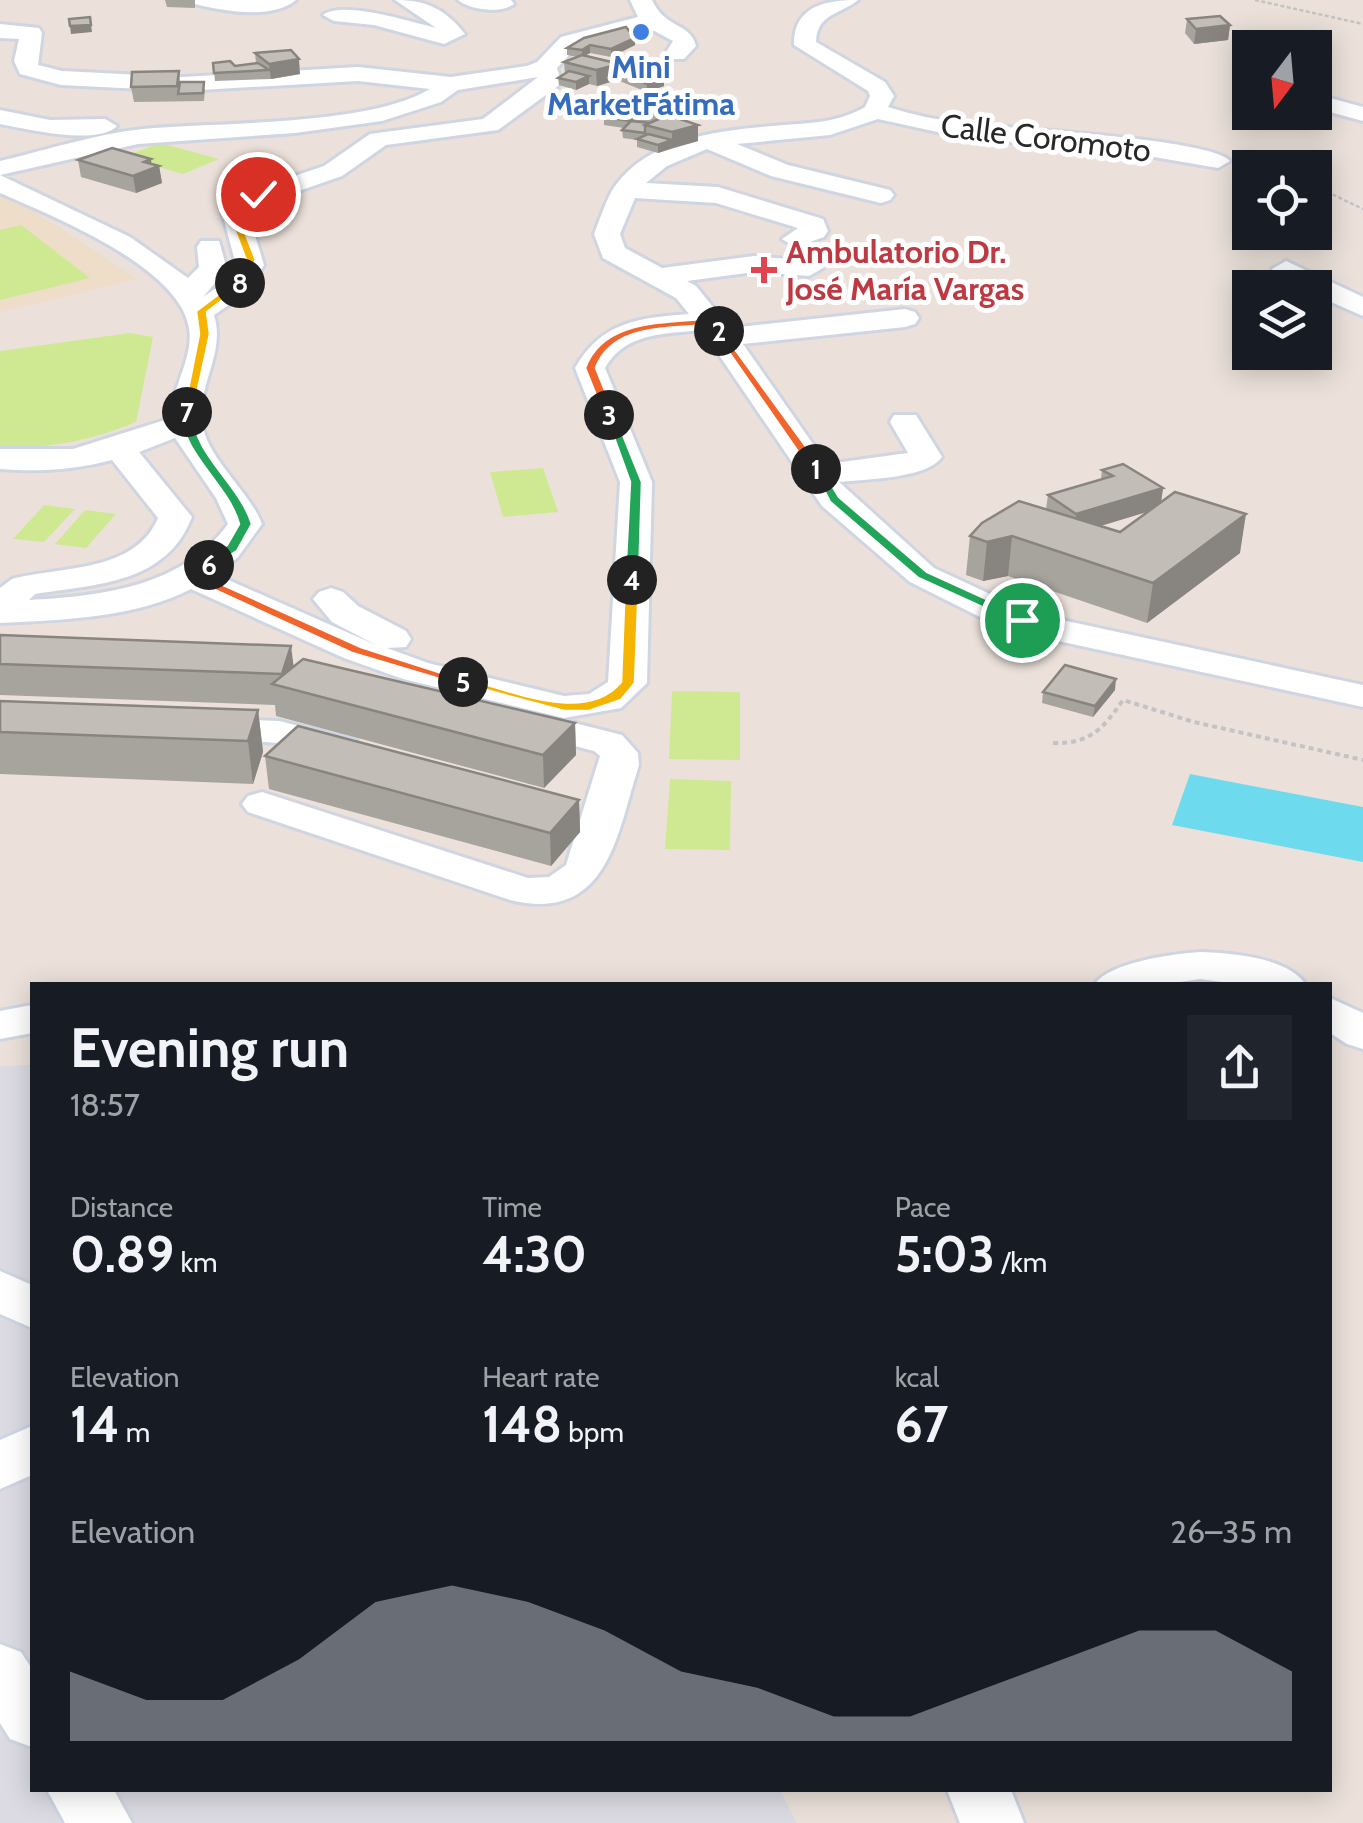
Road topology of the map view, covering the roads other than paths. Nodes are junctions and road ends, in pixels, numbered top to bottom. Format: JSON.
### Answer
{"nodes":[{"id":1,"x":202,"y":0,"type":"edge"},
{"id":2,"x":286,"y":0,"type":"edge"},
{"id":3,"x":363,"y":0,"type":"edge"},
{"id":4,"x":390,"y":0,"type":"edge"},
{"id":5,"x":406,"y":0,"type":"edge"},
{"id":6,"x":469,"y":0,"type":"edge"},
{"id":7,"x":847,"y":0,"type":"edge"},
{"id":8,"x":503,"y":4,"type":"dead end"},
{"id":9,"x":226,"y":6,"type":"junction"},
{"id":10,"x":645,"y":10,"type":"edge"},
{"id":11,"x":334,"y":15,"type":"dead end"},
{"id":12,"x":213,"y":30,"type":"dead end"},
{"id":13,"x":0,"y":32,"type":"edge"},
{"id":14,"x":676,"y":54,"type":"dead end"},
{"id":15,"x":545,"y":67,"type":"junction"},
{"id":16,"x":452,"y":84,"type":"junction"},
{"id":17,"x":1332,"y":106,"type":"edge"},
{"id":18,"x":874,"y":111,"type":"junction"},
{"id":19,"x":1363,"y":114,"type":"edge"},
{"id":20,"x":0,"y":117,"type":"edge"},
{"id":21,"x":256,"y":129,"type":"junction"},
{"id":22,"x":709,"y":142,"type":"junction"},
{"id":23,"x":1218,"y":161,"type":"dead end"},
{"id":24,"x":0,"y":168,"type":"edge"},
{"id":25,"x":0,"y":183,"type":"edge"},
{"id":26,"x":625,"y":190,"type":"junction"},
{"id":27,"x":881,"y":195,"type":"dead end"},
{"id":28,"x":50,"y":208,"type":"junction"},
{"id":29,"x":0,"y":215,"type":"edge"},
{"id":30,"x":795,"y":238,"type":"dead end"},
{"id":31,"x":210,"y":247,"type":"dead end"},
{"id":32,"x":808,"y":268,"type":"dead end"},
{"id":33,"x":1286,"y":269,"type":"dead end"},
{"id":34,"x":662,"y":276,"type":"junction"},
{"id":35,"x":195,"y":302,"type":"junction"},
{"id":36,"x":1363,"y":308,"type":"edge"},
{"id":37,"x":905,"y":318,"type":"dead end"},
{"id":38,"x":718,"y":329,"type":"junction"},
{"id":39,"x":904,"y":422,"type":"dead end"},
{"id":40,"x":187,"y":423,"type":"junction"},
{"id":41,"x":120,"y":449,"type":"junction"},
{"id":42,"x":0,"y":459,"type":"edge"},
{"id":43,"x":820,"y":475,"type":"junction"},
{"id":44,"x":191,"y":576,"type":"junction"},
{"id":45,"x":331,"y":599,"type":"dead end"},
{"id":46,"x":3,"y":612,"type":"edge"},
{"id":47,"x":629,"y":658,"type":"junction"},
{"id":48,"x":306,"y":665,"type":"edge"},
{"id":49,"x":1363,"y":696,"type":"edge"},
{"id":50,"x":160,"y":726,"type":"edge"},
{"id":51,"x":376,"y":757,"type":"edge"},
{"id":52,"x":262,"y":804,"type":"dead end"},
{"id":53,"x":1124,"y":982,"type":"edge"},
{"id":54,"x":1274,"y":982,"type":"edge"},
{"id":55,"x":1332,"y":1013,"type":"edge"},
{"id":56,"x":30,"y":1019,"type":"edge"},
{"id":57,"x":0,"y":1026,"type":"edge"},
{"id":58,"x":1363,"y":1034,"type":"edge"},
{"id":59,"x":0,"y":1290,"type":"edge"},
{"id":60,"x":30,"y":1308,"type":"edge"},
{"id":61,"x":30,"y":1449,"type":"edge"},
{"id":62,"x":0,"y":1467,"type":"edge"},
{"id":63,"x":0,"y":1670,"type":"edge"},
{"id":64,"x":30,"y":1717,"type":"edge"},
{"id":65,"x":79,"y":1792,"type":"edge"},
{"id":66,"x":980,"y":1792,"type":"edge"},
{"id":67,"x":100,"y":1823,"type":"edge"},
{"id":68,"x":992,"y":1823,"type":"edge"}],
"edges":[{"from":1,"to":9,"type":"street"},
{"from":2,"to":9,"type":"street"},
{"from":3,"to":4,"type":"street"},
{"from":5,"to":11,"type":"street"},
{"from":6,"to":8,"type":"street"},
{"from":7,"to":18,"type":"street"},
{"from":9,"to":12,"type":"street"},
{"from":10,"to":14,"type":"street"},
{"from":10,"to":15,"type":"street"},
{"from":13,"to":16,"type":"street"},
{"from":15,"to":16,"type":"street"},
{"from":15,"to":35,"type":"street"},
{"from":16,"to":21,"type":"street"},
{"from":17,"to":19,"type":"street"},
{"from":18,"to":22,"type":"street"},
{"from":18,"to":23,"type":"street","name":"Calle Coromoto"},
{"from":20,"to":21,"type":"street"},
{"from":21,"to":24,"type":"street"},
{"from":22,"to":26,"type":"street"},
{"from":22,"to":27,"type":"street"},
{"from":25,"to":28,"type":"street"},
{"from":26,"to":30,"type":"street"},
{"from":26,"to":34,"type":"street"},
{"from":28,"to":29,"type":"street"},
{"from":28,"to":35,"type":"street"},
{"from":31,"to":35,"type":"street"},
{"from":32,"to":34,"type":"street"},
{"from":33,"to":36,"type":"street"},
{"from":34,"to":38,"type":"street"},
{"from":35,"to":40,"type":"street"},
{"from":37,"to":38,"type":"street"},
{"from":38,"to":43,"type":"street"},
{"from":38,"to":47,"type":"street"},
{"from":39,"to":43,"type":"street"},
{"from":40,"to":41,"type":"street"},
{"from":40,"to":44,"type":"street"},
{"from":41,"to":42,"type":"street"},
{"from":41,"to":46,"type":"street"},
{"from":43,"to":49,"type":"street"},
{"from":44,"to":46,"type":"street"},
{"from":44,"to":47,"type":"street"},
{"from":45,"to":47,"type":"street"},
{"from":48,"to":52,"type":"street"},
{"from":50,"to":51,"type":"street"},
{"from":53,"to":54,"type":"street"},
{"from":55,"to":58,"type":"street"},
{"from":56,"to":57,"type":"street"},
{"from":59,"to":60,"type":"street"},
{"from":61,"to":62,"type":"street"},
{"from":63,"to":64,"type":"street"},
{"from":65,"to":67,"type":"street"},
{"from":66,"to":68,"type":"street"}]}
